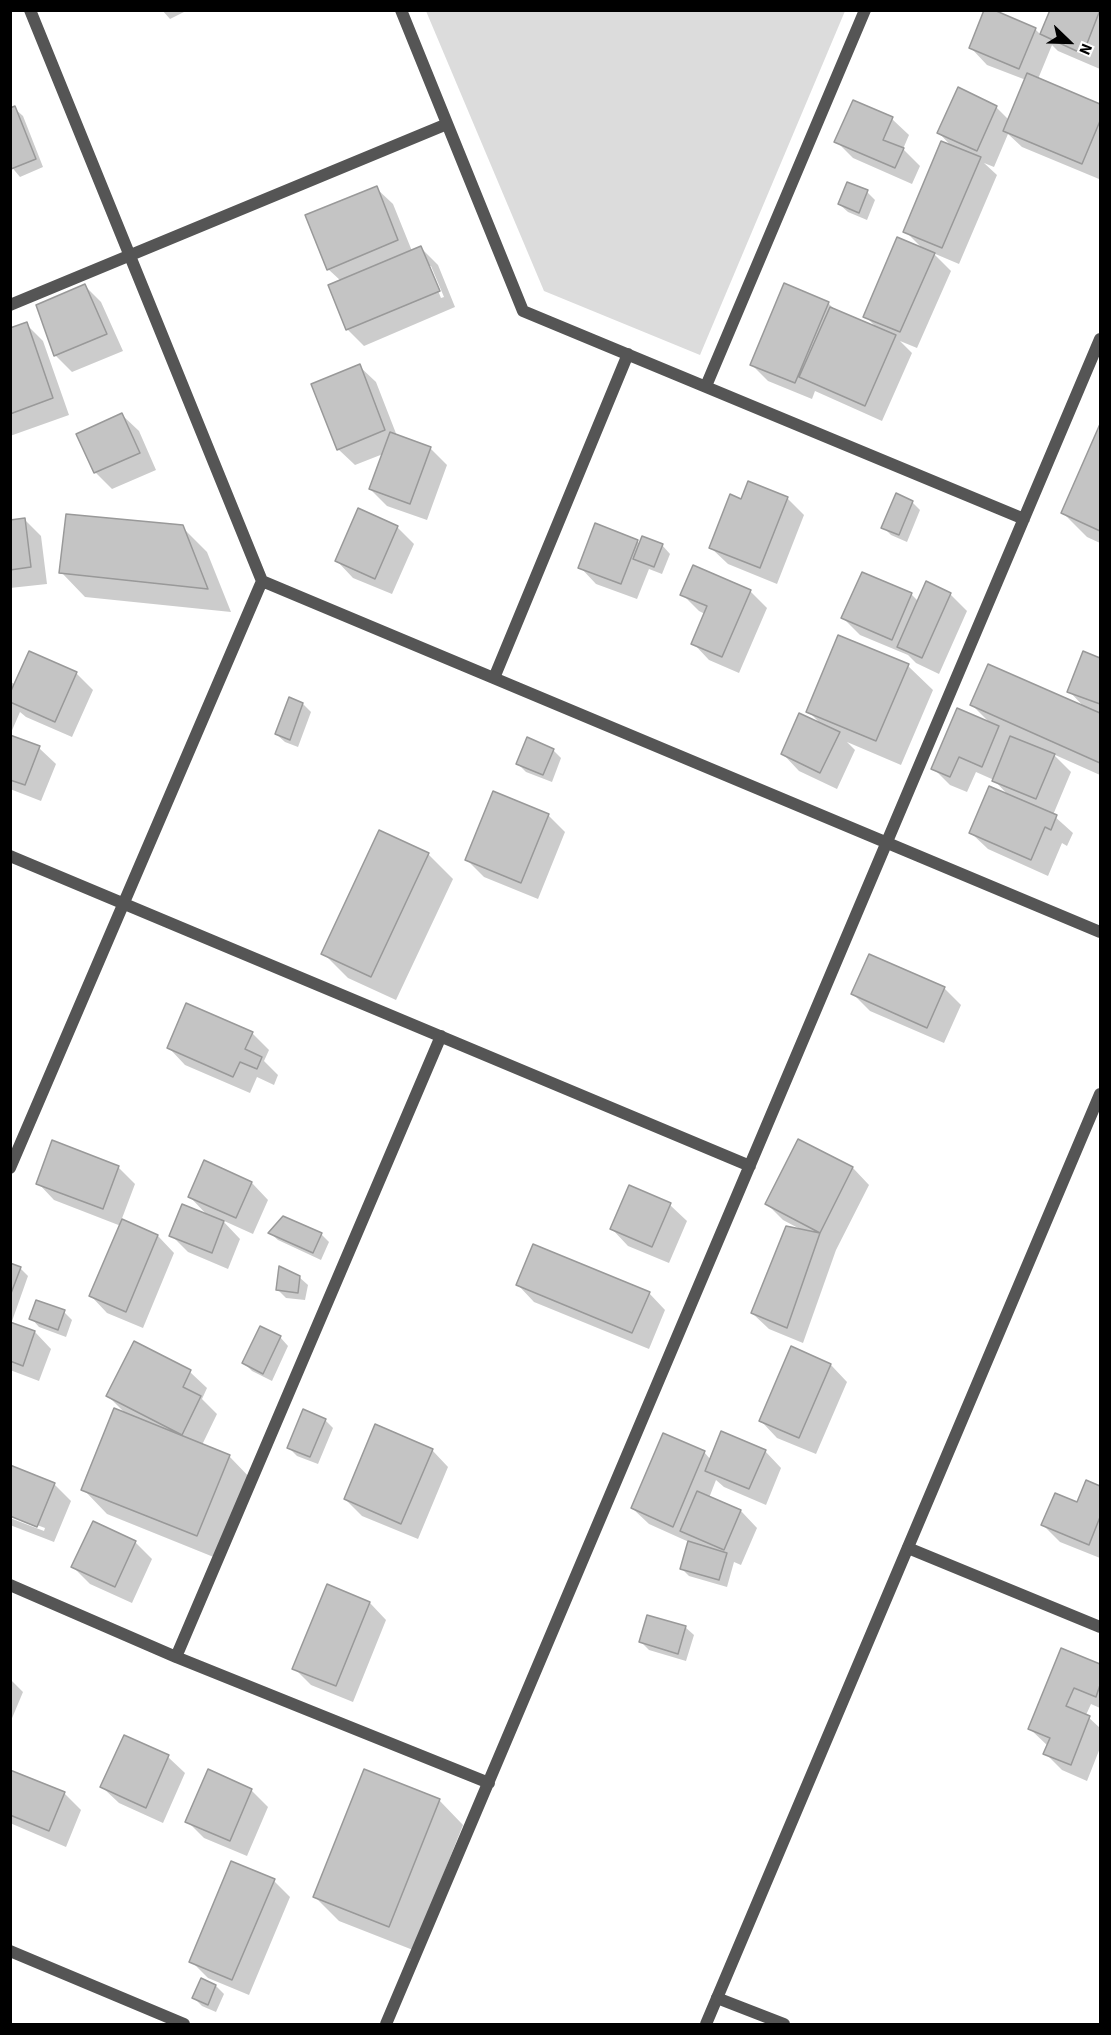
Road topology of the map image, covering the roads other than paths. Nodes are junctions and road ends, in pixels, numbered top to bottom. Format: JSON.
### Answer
{"nodes":[{"id":1,"x":30,"y":10,"type":"edge"},
{"id":2,"x":401,"y":10,"type":"edge"},
{"id":3,"x":865,"y":10,"type":"edge"},
{"id":4,"x":447,"y":124,"type":"junction"},
{"id":5,"x":130,"y":257,"type":"junction"},
{"id":6,"x":10,"y":305,"type":"edge"},
{"id":7,"x":1101,"y":339,"type":"edge"},
{"id":8,"x":628,"y":354,"type":"junction"},
{"id":9,"x":706,"y":386,"type":"junction"},
{"id":10,"x":1024,"y":519,"type":"junction"},
{"id":11,"x":262,"y":581,"type":"junction"},
{"id":12,"x":494,"y":678,"type":"junction"},
{"id":13,"x":887,"y":843,"type":"junction"},
{"id":14,"x":10,"y":856,"type":"edge"},
{"id":15,"x":124,"y":903,"type":"junction"},
{"id":16,"x":1101,"y":932,"type":"edge"},
{"id":17,"x":441,"y":1036,"type":"junction"},
{"id":18,"x":1101,"y":1094,"type":"edge"},
{"id":19,"x":750,"y":1166,"type":"junction"},
{"id":20,"x":10,"y":1168,"type":"edge"},
{"id":21,"x":908,"y":1548,"type":"junction"},
{"id":22,"x":10,"y":1585,"type":"edge"},
{"id":23,"x":1101,"y":1627,"type":"edge"},
{"id":24,"x":176,"y":1657,"type":"junction"},
{"id":25,"x":489,"y":1782,"type":"junction"},
{"id":26,"x":10,"y":1950,"type":"edge"},
{"id":27,"x":717,"y":1998,"type":"junction"},
{"id":28,"x":183,"y":2025,"type":"edge"},
{"id":29,"x":386,"y":2025,"type":"edge"},
{"id":30,"x":706,"y":2025,"type":"edge"},
{"id":31,"x":784,"y":2025,"type":"edge"}],
"edges":[{"from":1,"to":5,"type":"street"},
{"from":2,"to":4,"type":"street"},
{"from":3,"to":9,"type":"street"},
{"from":4,"to":5,"type":"street"},
{"from":4,"to":8,"type":"street"},
{"from":5,"to":6,"type":"street"},
{"from":5,"to":11,"type":"street"},
{"from":7,"to":10,"type":"street"},
{"from":8,"to":9,"type":"street"},
{"from":8,"to":12,"type":"street"},
{"from":9,"to":10,"type":"street"},
{"from":10,"to":13,"type":"street"},
{"from":11,"to":12,"type":"street"},
{"from":11,"to":15,"type":"street"},
{"from":12,"to":13,"type":"street"},
{"from":13,"to":16,"type":"street"},
{"from":13,"to":19,"type":"street"},
{"from":14,"to":15,"type":"street"},
{"from":15,"to":17,"type":"street"},
{"from":15,"to":20,"type":"street"},
{"from":17,"to":19,"type":"street"},
{"from":17,"to":24,"type":"street"},
{"from":18,"to":21,"type":"street"},
{"from":19,"to":25,"type":"street"},
{"from":21,"to":23,"type":"street"},
{"from":21,"to":27,"type":"street"},
{"from":22,"to":24,"type":"street"},
{"from":24,"to":25,"type":"street"},
{"from":25,"to":29,"type":"street"},
{"from":26,"to":28,"type":"street"},
{"from":27,"to":30,"type":"street"},
{"from":27,"to":31,"type":"street"}]}
